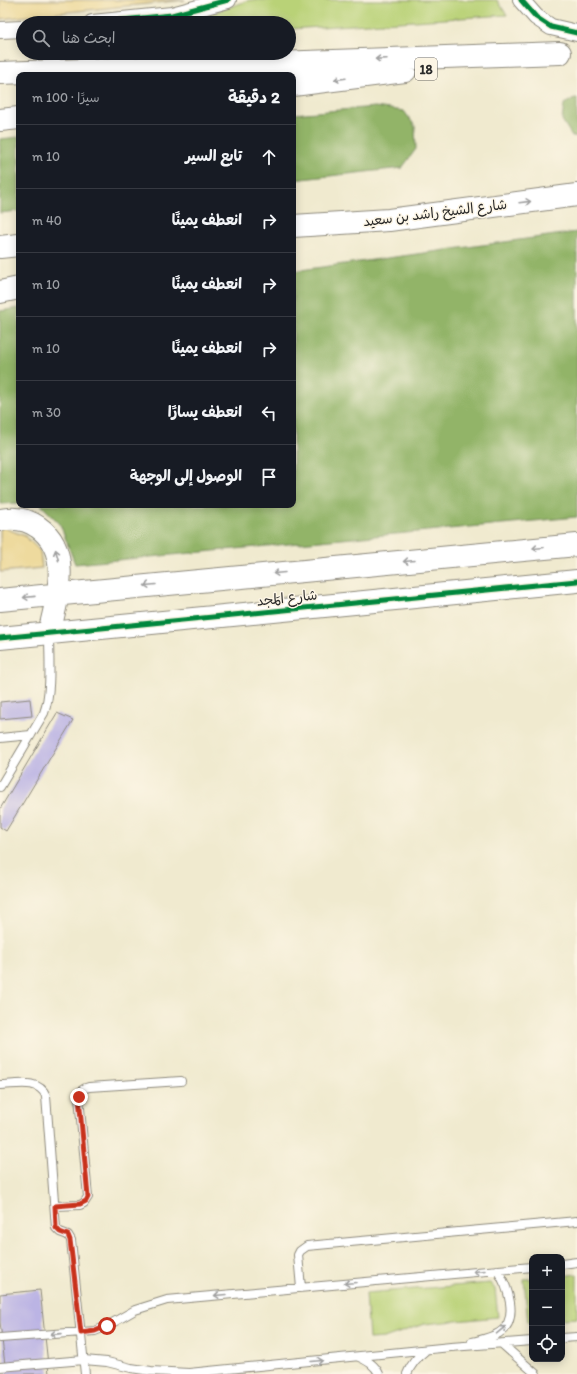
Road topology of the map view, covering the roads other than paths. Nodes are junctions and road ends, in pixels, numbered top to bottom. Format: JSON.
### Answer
{"nodes":[{"id":1,"x":228,"y":0,"type":"edge"},
{"id":2,"x":521,"y":0,"type":"edge"},
{"id":3,"x":172,"y":16,"type":"edge"},
{"id":4,"x":16,"y":29,"type":"edge"},
{"id":5,"x":0,"y":30,"type":"edge"},
{"id":6,"x":577,"y":33,"type":"edge"},
{"id":7,"x":568,"y":52,"type":"edge"},
{"id":8,"x":16,"y":72,"type":"edge"},
{"id":9,"x":27,"y":72,"type":"edge"},
{"id":10,"x":0,"y":73,"type":"edge"},
{"id":11,"x":296,"y":85,"type":"edge"},
{"id":12,"x":16,"y":118,"type":"edge"},
{"id":13,"x":0,"y":120,"type":"edge"},
{"id":14,"x":577,"y":195,"type":"edge"},
{"id":15,"x":389,"y":220,"type":"junction"},
{"id":16,"x":296,"y":226,"type":"edge"},
{"id":17,"x":296,"y":237,"type":"edge"},
{"id":18,"x":16,"y":245,"type":"edge"},
{"id":19,"x":0,"y":247,"type":"edge"},
{"id":20,"x":16,"y":289,"type":"edge"},
{"id":21,"x":0,"y":292,"type":"edge"},
{"id":22,"x":0,"y":520,"type":"edge"},
{"id":23,"x":577,"y":545,"type":"edge"},
{"id":24,"x":577,"y":581,"type":"edge"},
{"id":25,"x":58,"y":594,"type":"junction"},
{"id":26,"x":0,"y":600,"type":"edge"},
{"id":27,"x":49,"y":633,"type":"junction"},
{"id":28,"x":0,"y":638,"type":"edge"},
{"id":29,"x":31,"y":735,"type":"junction"},
{"id":30,"x":0,"y":738,"type":"edge"},
{"id":31,"x":0,"y":787,"type":"edge"},
{"id":32,"x":180,"y":1081,"type":"dead end"},
{"id":33,"x":0,"y":1085,"type":"edge"},
{"id":34,"x":55,"y":1206,"type":"junction"},
{"id":35,"x":577,"y":1221,"type":"edge"},
{"id":36,"x":577,"y":1262,"type":"edge"},
{"id":37,"x":565,"y":1264,"type":"edge"},
{"id":38,"x":529,"y":1267,"type":"edge"},
{"id":39,"x":497,"y":1270,"type":"junction"},
{"id":40,"x":301,"y":1288,"type":"junction"},
{"id":41,"x":81,"y":1333,"type":"junction"},
{"id":42,"x":577,"y":1337,"type":"edge"},
{"id":43,"x":0,"y":1338,"type":"edge"},
{"id":44,"x":565,"y":1338,"type":"edge"},
{"id":45,"x":529,"y":1341,"type":"edge"},
{"id":46,"x":502,"y":1344,"type":"junction"},
{"id":47,"x":451,"y":1348,"type":"junction"},
{"id":48,"x":426,"y":1350,"type":"junction"},
{"id":49,"x":358,"y":1357,"type":"junction"},
{"id":50,"x":84,"y":1360,"type":"junction"},
{"id":51,"x":0,"y":1367,"type":"edge"},
{"id":52,"x":85,"y":1374,"type":"edge"},
{"id":53,"x":379,"y":1374,"type":"edge"},
{"id":54,"x":407,"y":1374,"type":"edge"},
{"id":55,"x":536,"y":1374,"type":"edge"}],
"edges":[{"from":1,"to":3,"type":"street"},
{"from":2,"to":6,"type":"street"},
{"from":4,"to":5,"type":"street"},
{"from":7,"to":9,"type":"main road","one_way":true},
{"from":7,"to":11,"type":"main road","number":"18","one_way":true},
{"from":8,"to":10,"type":"main road","one_way":true},
{"from":12,"to":13,"type":"main road"},
{"from":15,"to":14,"type":"main road","name":"شارع الشيخ راشد بن سعيد","one_way":true},
{"from":15,"to":16,"type":"main road","name":"شارع الشيخ راشد بن سعيد"},
{"from":15,"to":17,"type":"main road"},
{"from":18,"to":19,"type":"main road"},
{"from":20,"to":21,"type":"main road"},
{"from":25,"to":22,"type":"main road","one_way":true},
{"from":23,"to":25,"type":"main road","name":"شارع المَجد","one_way":true},
{"from":24,"to":27,"type":"main road","name":"شارع المَجد"},
{"from":25,"to":26,"type":"main road","name":"شارع المَجد","one_way":true},
{"from":25,"to":27,"type":"main road"},
{"from":27,"to":28,"type":"main road","name":"شارع المَجد"},
{"from":27,"to":29,"type":"lane"},
{"from":29,"to":30,"type":"lane"},
{"from":29,"to":31,"type":"lane"},
{"from":32,"to":34,"type":"lane"},
{"from":33,"to":34,"type":"lane"},
{"from":34,"to":41,"type":"lane"},
{"from":35,"to":40,"type":"lane"},
{"from":36,"to":37,"type":"lane"},
{"from":38,"to":39,"type":"lane"},
{"from":39,"to":40,"type":"lane","one_way":true},
{"from":47,"to":39,"type":"lane","one_way":true},
{"from":40,"to":41,"type":"lane","one_way":true},
{"from":41,"to":43,"type":"lane","one_way":true},
{"from":41,"to":50,"type":"lane"},
{"from":42,"to":44,"type":"lane"},
{"from":45,"to":46,"type":"lane"},
{"from":46,"to":47,"type":"lane"},
{"from":46,"to":55,"type":"lane"},
{"from":47,"to":48,"type":"lane"},
{"from":48,"to":49,"type":"lane"},
{"from":48,"to":54,"type":"lane"},
{"from":50,"to":49,"type":"lane","one_way":true},
{"from":49,"to":53,"type":"lane"},
{"from":50,"to":51,"type":"lane"},
{"from":50,"to":52,"type":"lane"}]}
